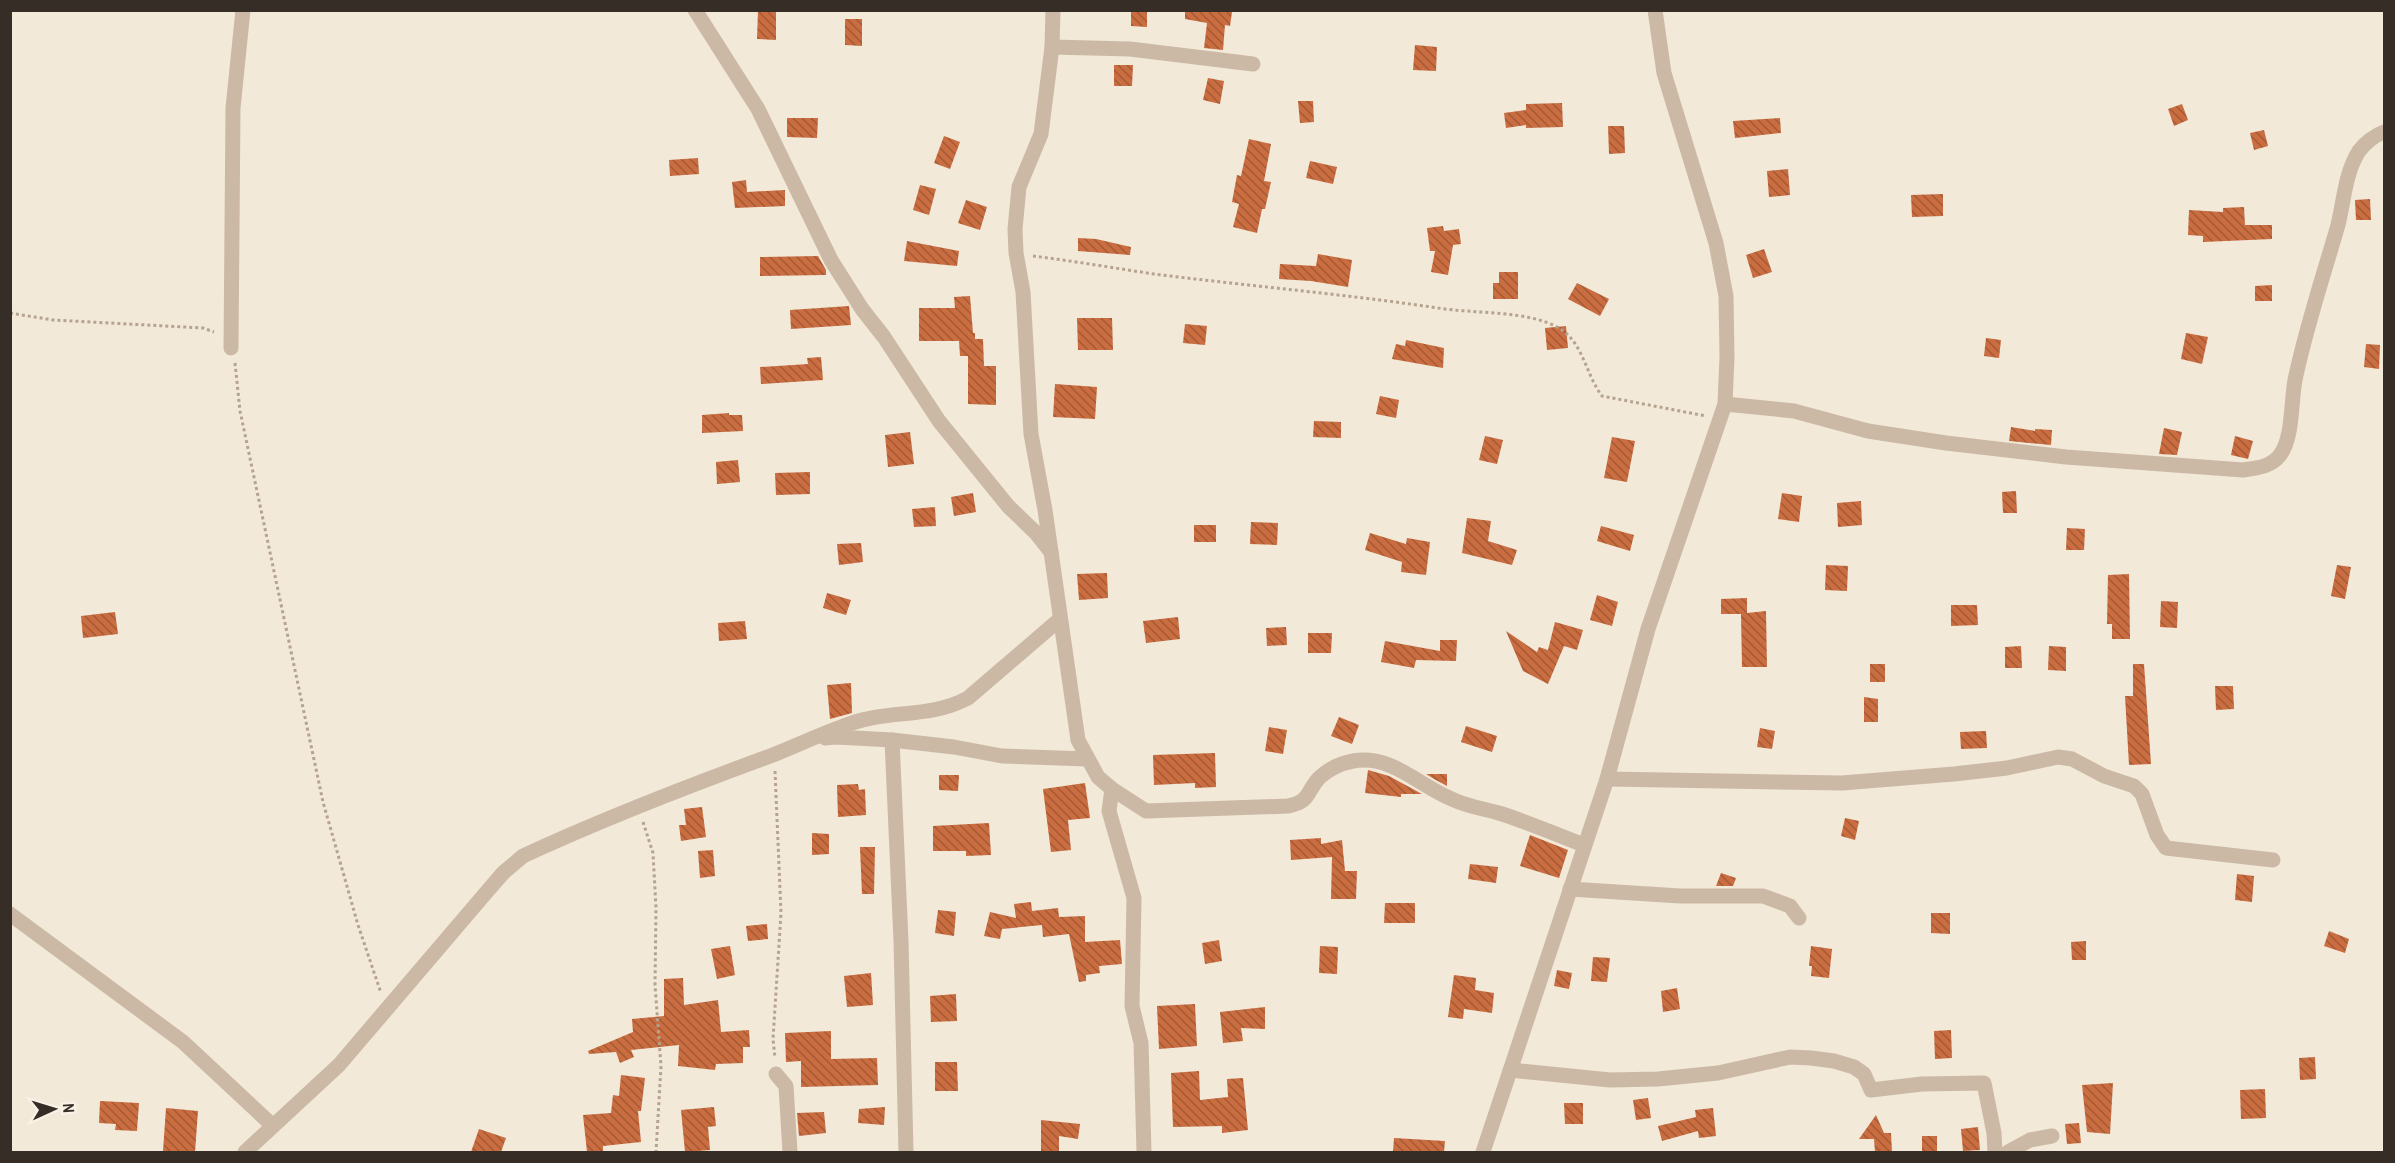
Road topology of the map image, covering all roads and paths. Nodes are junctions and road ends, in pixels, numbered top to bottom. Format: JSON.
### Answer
{"nodes":[{"id":1,"x":243,"y":10,"type":"edge"},
{"id":2,"x":695,"y":10,"type":"edge"},
{"id":3,"x":1053,"y":10,"type":"edge"},
{"id":4,"x":1654,"y":10,"type":"edge"},
{"id":5,"x":1052,"y":47,"type":"junction"},
{"id":6,"x":1253,"y":64,"type":"dead end"},
{"id":7,"x":2385,"y":132,"type":"edge"},
{"id":8,"x":1016,"y":253,"type":"junction"},
{"id":9,"x":10,"y":313,"type":"edge"},
{"id":10,"x":231,"y":348,"type":"junction"},
{"id":11,"x":1722,"y":411,"type":"junction"},
{"id":12,"x":1051,"y":552,"type":"junction"},
{"id":13,"x":1060,"y":619,"type":"junction"},
{"id":14,"x":892,"y":740,"type":"junction"},
{"id":15,"x":808,"y":741,"type":"junction"},
{"id":16,"x":774,"y":754,"type":"junction"},
{"id":17,"x":1087,"y":759,"type":"junction"},
{"id":18,"x":1607,"y":778,"type":"junction"},
{"id":19,"x":1112,"y":789,"type":"junction"},
{"id":20,"x":639,"y":806,"type":"junction"},
{"id":21,"x":1584,"y":845,"type":"junction"},
{"id":22,"x":2273,"y":861,"type":"dead end"},
{"id":23,"x":1570,"y":889,"type":"junction"},
{"id":24,"x":10,"y":914,"type":"edge"},
{"id":25,"x":1799,"y":918,"type":"dead end"},
{"id":26,"x":386,"y":1010,"type":"junction"},
{"id":27,"x":1510,"y":1070,"type":"junction"},
{"id":28,"x":776,"y":1074,"type":"joint"},
{"id":29,"x":272,"y":1125,"type":"junction"},
{"id":30,"x":2052,"y":1136,"type":"dead end"},
{"id":31,"x":245,"y":1152,"type":"edge"},
{"id":32,"x":656,"y":1152,"type":"edge"},
{"id":33,"x":790,"y":1152,"type":"edge"},
{"id":34,"x":906,"y":1152,"type":"edge"},
{"id":35,"x":1144,"y":1152,"type":"edge"},
{"id":36,"x":1483,"y":1152,"type":"edge"},
{"id":37,"x":1995,"y":1152,"type":"edge"},
{"id":38,"x":2007,"y":1152,"type":"edge"}],
"edges":[{"from":1,"to":10,"type":"street"},
{"from":2,"to":12,"type":"street"},
{"from":3,"to":5,"type":"street"},
{"from":4,"to":11,"type":"street"},
{"from":5,"to":6,"type":"street"},
{"from":5,"to":8,"type":"street"},
{"from":7,"to":11,"type":"street"},
{"from":8,"to":11,"type":"path"},
{"from":8,"to":12,"type":"street"},
{"from":9,"to":10,"type":"path"},
{"from":10,"to":26,"type":"path"},
{"from":11,"to":18,"type":"street"},
{"from":12,"to":13,"type":"street"},
{"from":13,"to":15,"type":"street"},
{"from":13,"to":17,"type":"street"},
{"from":14,"to":15,"type":"street"},
{"from":14,"to":17,"type":"street"},
{"from":14,"to":34,"type":"street"},
{"from":15,"to":16,"type":"street"},
{"from":16,"to":20,"type":"street"},
{"from":16,"to":28,"type":"path"},
{"from":17,"to":19,"type":"street"},
{"from":18,"to":21,"type":"street"},
{"from":18,"to":22,"type":"street"},
{"from":19,"to":21,"type":"street"},
{"from":19,"to":35,"type":"street"},
{"from":20,"to":26,"type":"street"},
{"from":20,"to":32,"type":"path"},
{"from":21,"to":23,"type":"street"},
{"from":23,"to":25,"type":"street"},
{"from":23,"to":27,"type":"street"},
{"from":24,"to":29,"type":"street"},
{"from":26,"to":29,"type":"street"},
{"from":27,"to":36,"type":"street"},
{"from":27,"to":37,"type":"street"},
{"from":28,"to":33,"type":"street"},
{"from":29,"to":31,"type":"street"},
{"from":30,"to":38,"type":"street"}]}
